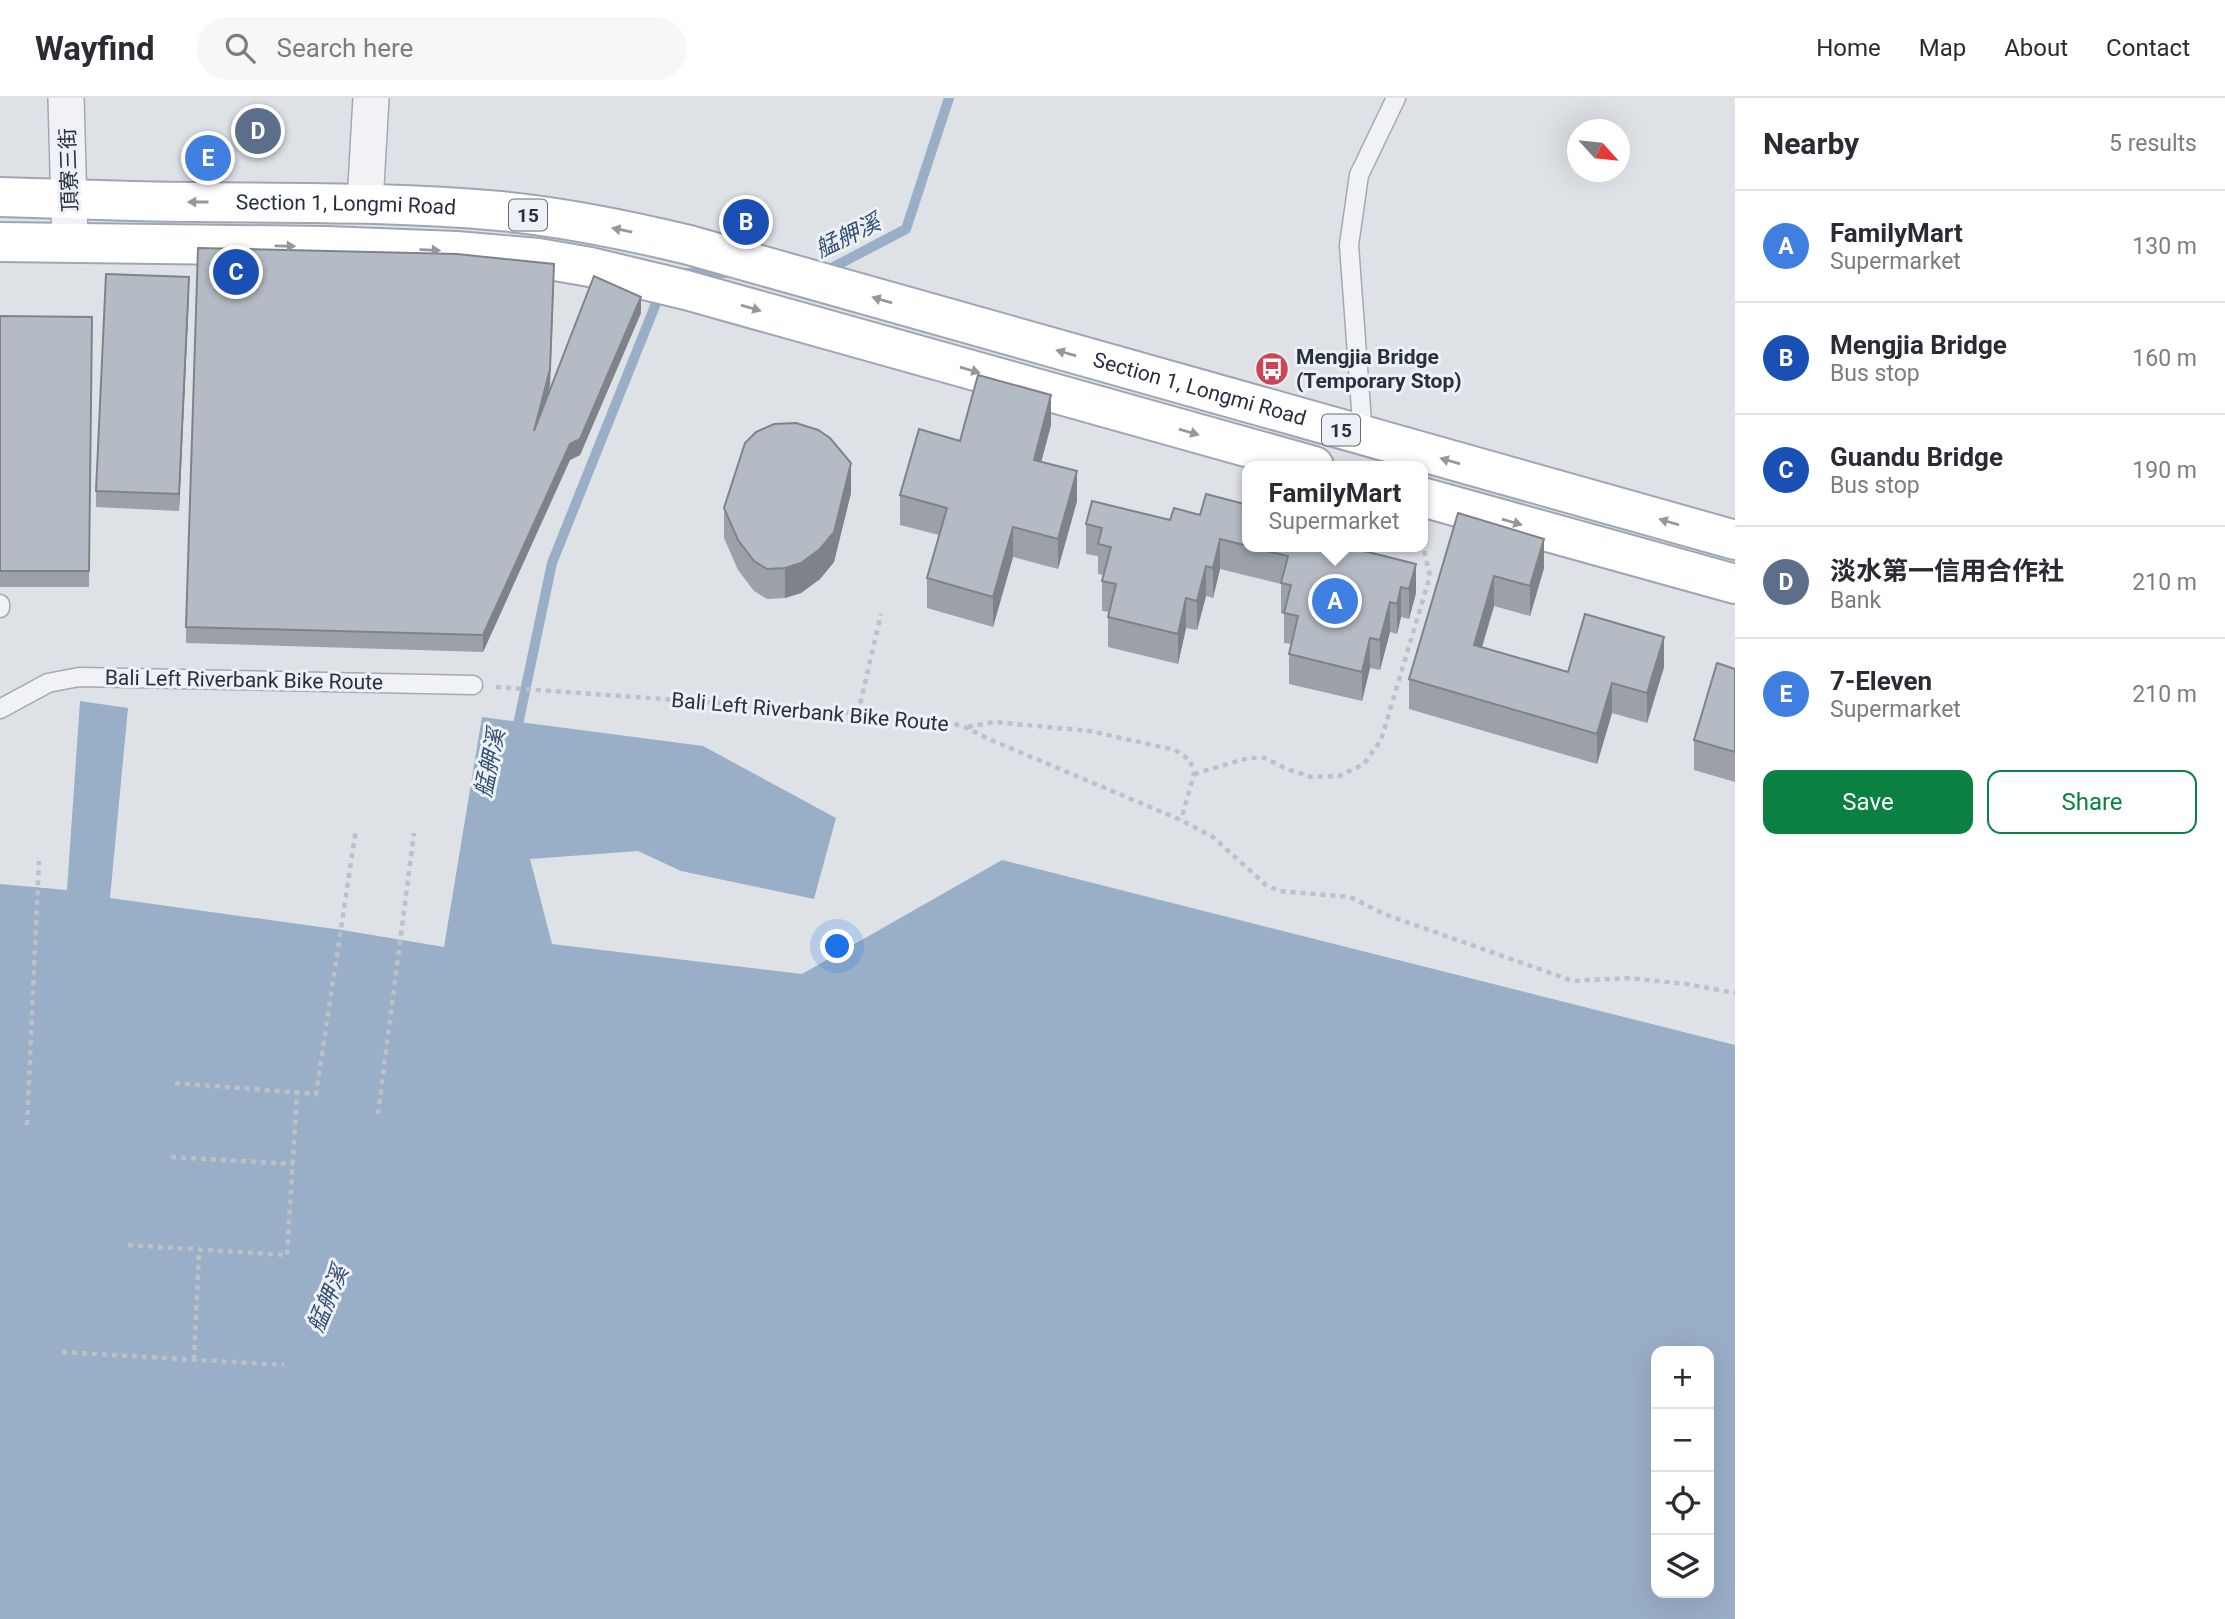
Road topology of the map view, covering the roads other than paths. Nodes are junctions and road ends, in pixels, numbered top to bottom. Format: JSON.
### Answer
{"nodes":[{"id":1,"x":66,"y":98,"type":"edge"},
{"id":2,"x":371,"y":98,"type":"edge"},
{"id":3,"x":1396,"y":98,"type":"edge"},
{"id":4,"x":0,"y":197,"type":"edge"},
{"id":5,"x":70,"y":198,"type":"junction"},
{"id":6,"x":365,"y":203,"type":"junction"},
{"id":7,"x":0,"y":242,"type":"edge"},
{"id":8,"x":70,"y":242,"type":"junction"},
{"id":9,"x":362,"y":247,"type":"junction"},
{"id":10,"x":1363,"y":436,"type":"junction"},
{"id":11,"x":1296,"y":461,"type":"edge"},
{"id":12,"x":1428,"y":498,"type":"edge"},
{"id":13,"x":1735,"y":540,"type":"edge"},
{"id":14,"x":1735,"y":584,"type":"edge"},
{"id":15,"x":473,"y":685,"type":"road end"},
{"id":16,"x":0,"y":709,"type":"edge"}],
"edges":[{"from":1,"to":5,"type":"street","name":"頂寮三街"},
{"from":2,"to":6,"type":"street"},
{"from":3,"to":10,"type":"lane"},
{"from":4,"to":5,"type":"main road","name":"Section 1, Longmi Road","number":"15"},
{"from":6,"to":5,"type":"main road","name":"Section 1, Longmi Road","number":"15","one_way":true},
{"from":5,"to":8,"type":"street","name":"頂寮三街"},
{"from":6,"to":9,"type":"lane"},
{"from":10,"to":6,"type":"main road","name":"Section 1, Longmi Road","number":"15","one_way":true},
{"from":7,"to":8,"type":"main road","name":"Section 1, Longmi Road","number":"15"},
{"from":8,"to":9,"type":"main road","name":"Section 1, Longmi Road","number":"15","one_way":true},
{"from":9,"to":11,"type":"main road","name":"Section 1, Longmi Road","number":"15","one_way":true},
{"from":13,"to":10,"type":"main road","name":"Section 1, Longmi Road","number":"15","one_way":true},
{"from":12,"to":14,"type":"main road","one_way":true},
{"from":15,"to":16,"type":"lane","name":"Bali Left Riverbank Bike Route"}]}
